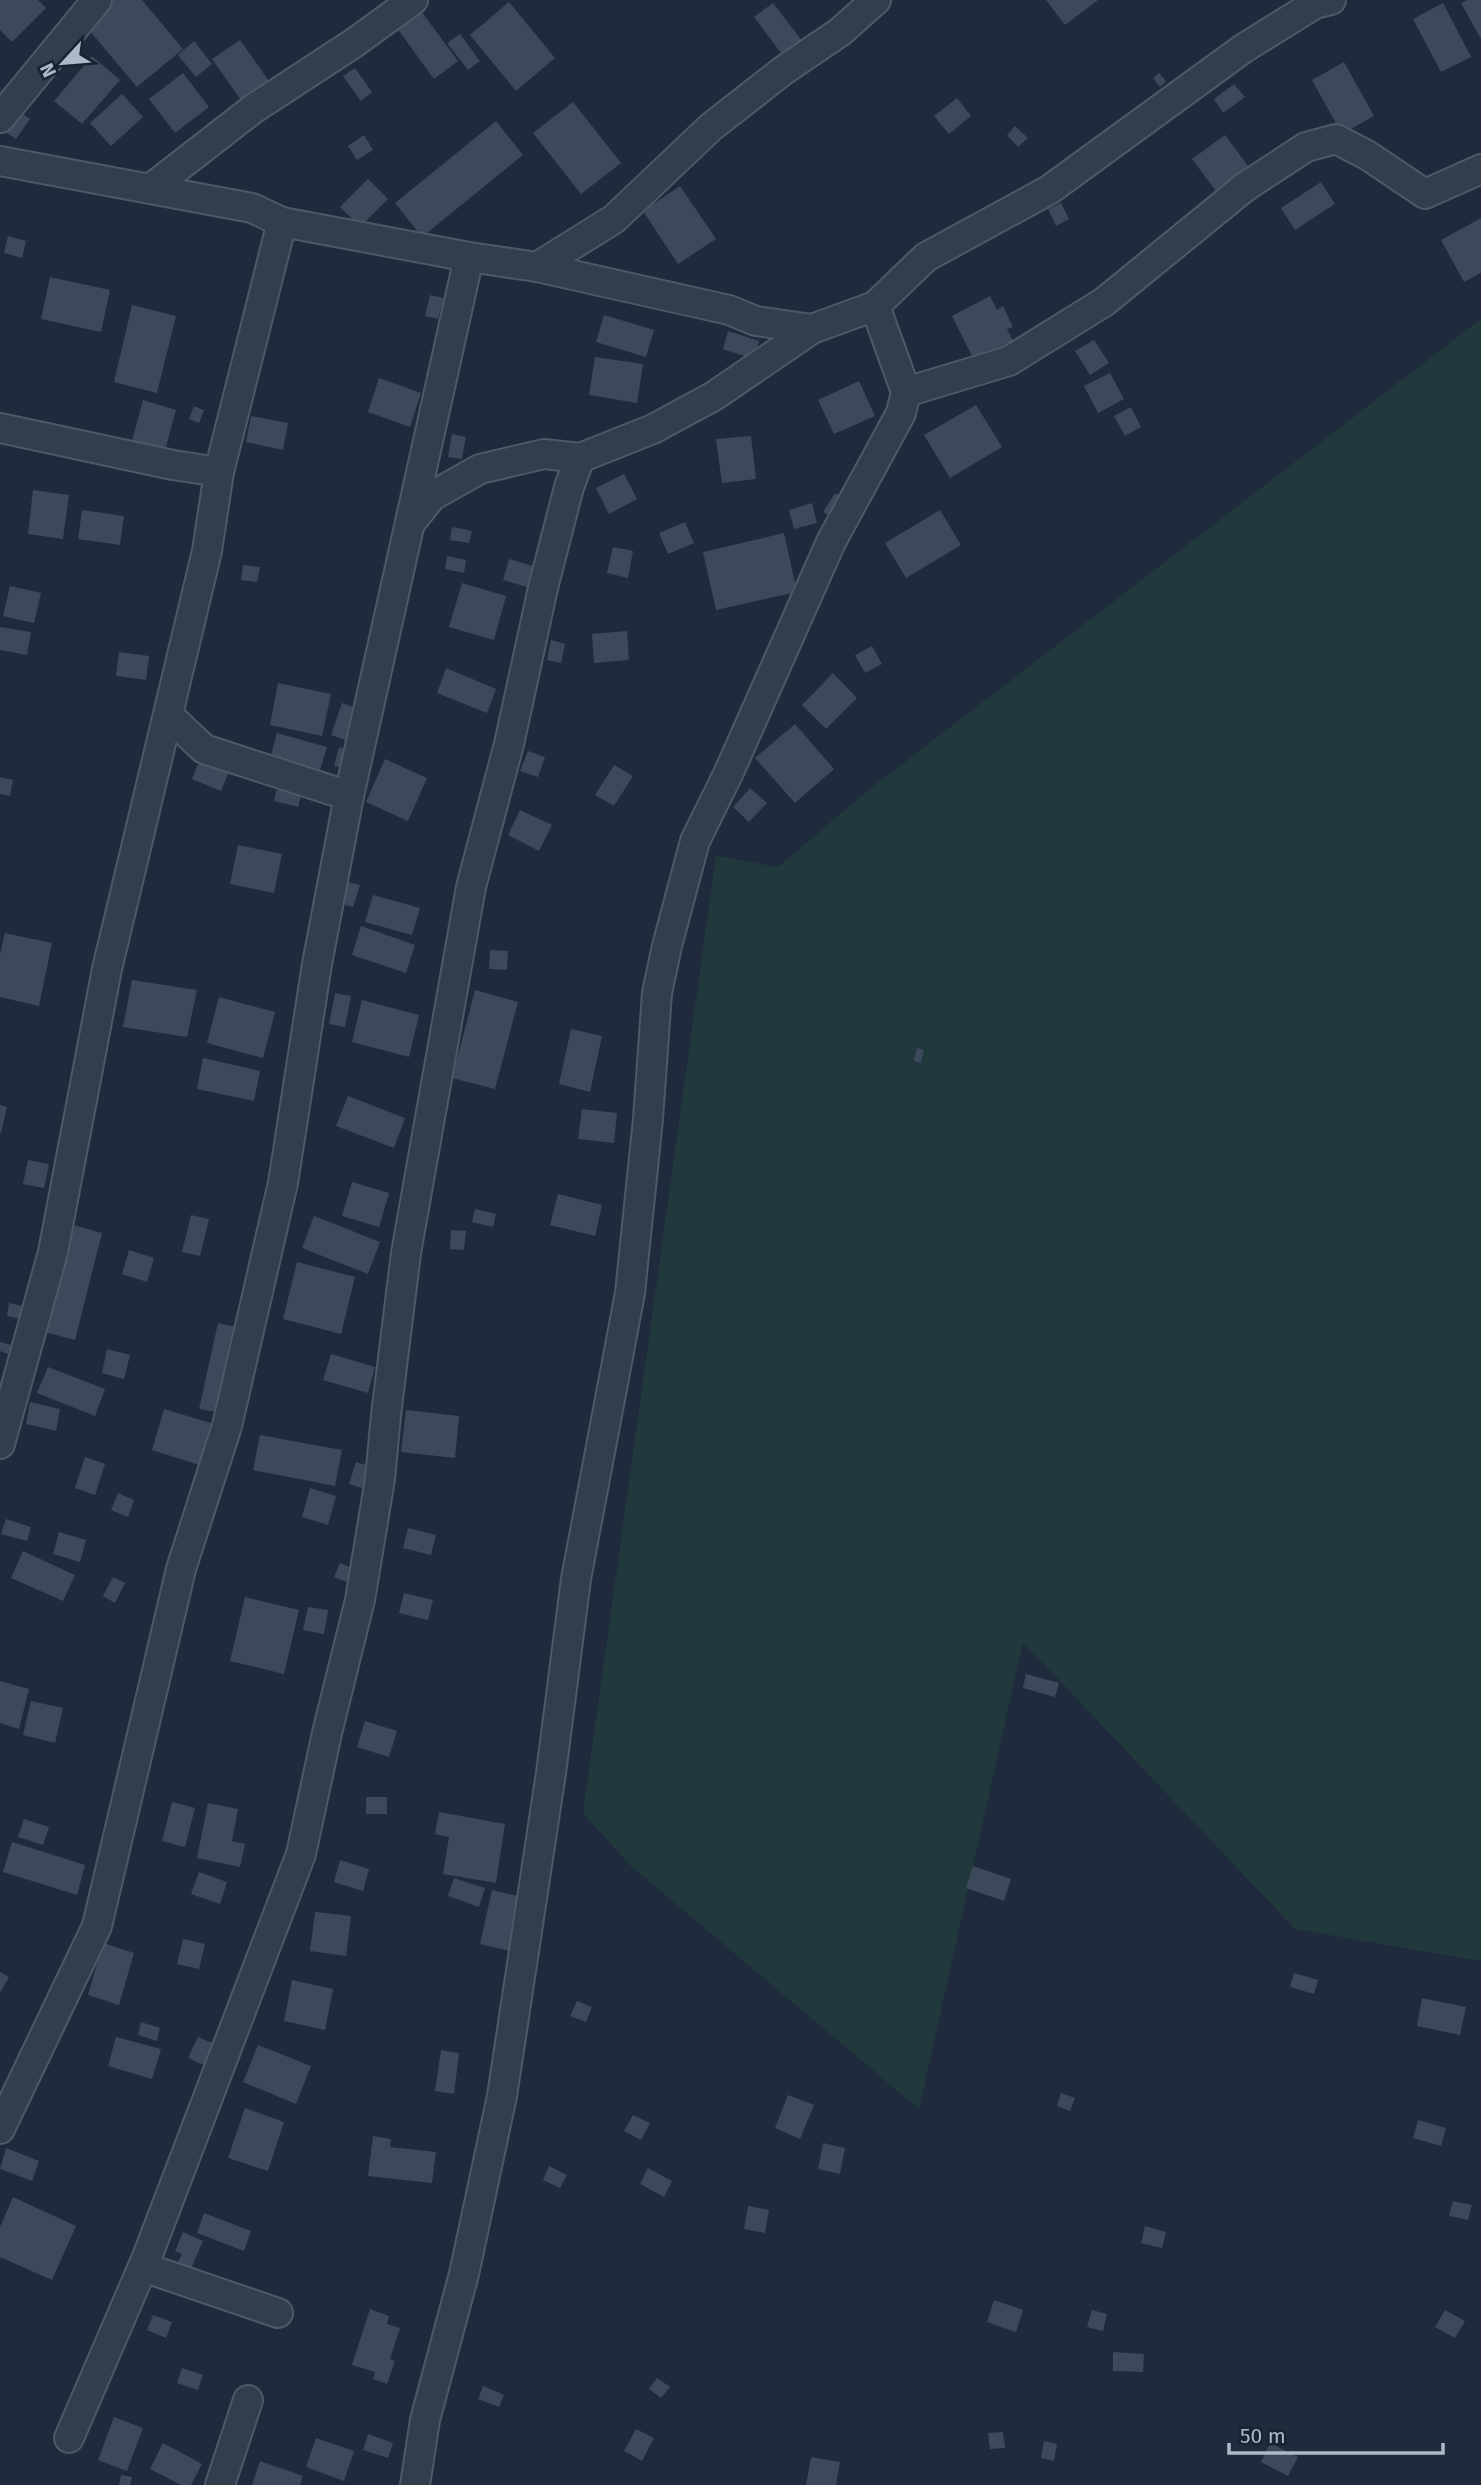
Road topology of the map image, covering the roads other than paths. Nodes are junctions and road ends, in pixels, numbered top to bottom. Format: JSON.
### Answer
{"nodes":[{"id":1,"x":97,"y":0,"type":"edge"},
{"id":2,"x":413,"y":0,"type":"edge"},
{"id":3,"x":1331,"y":0,"type":"edge"},
{"id":4,"x":875,"y":1,"type":"edge"},
{"id":5,"x":0,"y":118,"type":"edge"},
{"id":6,"x":0,"y":161,"type":"edge"},
{"id":7,"x":1481,"y":169,"type":"edge"},
{"id":8,"x":150,"y":189,"type":"junction"},
{"id":9,"x":282,"y":222,"type":"junction"},
{"id":10,"x":469,"y":257,"type":"junction"},
{"id":11,"x":537,"y":267,"type":"junction"},
{"id":12,"x":875,"y":306,"type":"junction"},
{"id":13,"x":812,"y":328,"type":"junction"},
{"id":14,"x":906,"y":392,"type":"junction"},
{"id":15,"x":0,"y":428,"type":"edge"},
{"id":16,"x":580,"y":458,"type":"junction"},
{"id":17,"x":219,"y":472,"type":"junction"},
{"id":18,"x":409,"y":525,"type":"junction"},
{"id":19,"x":169,"y":716,"type":"junction"},
{"id":20,"x":349,"y":796,"type":"junction"},
{"id":21,"x":12,"y":1354,"type":"edge"},
{"id":22,"x":0,"y":1444,"type":"edge"},
{"id":23,"x":0,"y":2129,"type":"edge"},
{"id":24,"x":143,"y":2267,"type":"junction"},
{"id":25,"x":278,"y":2313,"type":"dead end"},
{"id":26,"x":248,"y":2400,"type":"dead end"},
{"id":27,"x":69,"y":2438,"type":"dead end"},
{"id":28,"x":220,"y":2485,"type":"edge"},
{"id":29,"x":415,"y":2485,"type":"edge"}],
"edges":[{"from":1,"to":5,"type":"street"},
{"from":2,"to":8,"type":"street"},
{"from":3,"to":12,"type":"street"},
{"from":4,"to":11,"type":"street"},
{"from":6,"to":8,"type":"street"},
{"from":7,"to":14,"type":"street"},
{"from":8,"to":9,"type":"street"},
{"from":9,"to":10,"type":"street"},
{"from":9,"to":17,"type":"street"},
{"from":10,"to":11,"type":"street"},
{"from":10,"to":18,"type":"street"},
{"from":11,"to":13,"type":"street"},
{"from":12,"to":13,"type":"street"},
{"from":12,"to":14,"type":"street"},
{"from":13,"to":16,"type":"street"},
{"from":14,"to":29,"type":"street"},
{"from":15,"to":17,"type":"street"},
{"from":16,"to":18,"type":"street"},
{"from":16,"to":24,"type":"street"},
{"from":17,"to":19,"type":"street"},
{"from":18,"to":20,"type":"street"},
{"from":19,"to":20,"type":"street"},
{"from":19,"to":21,"type":"street"},
{"from":20,"to":23,"type":"street"},
{"from":21,"to":22,"type":"street"},
{"from":24,"to":25,"type":"street"},
{"from":24,"to":27,"type":"street"},
{"from":26,"to":28,"type":"street"}]}
